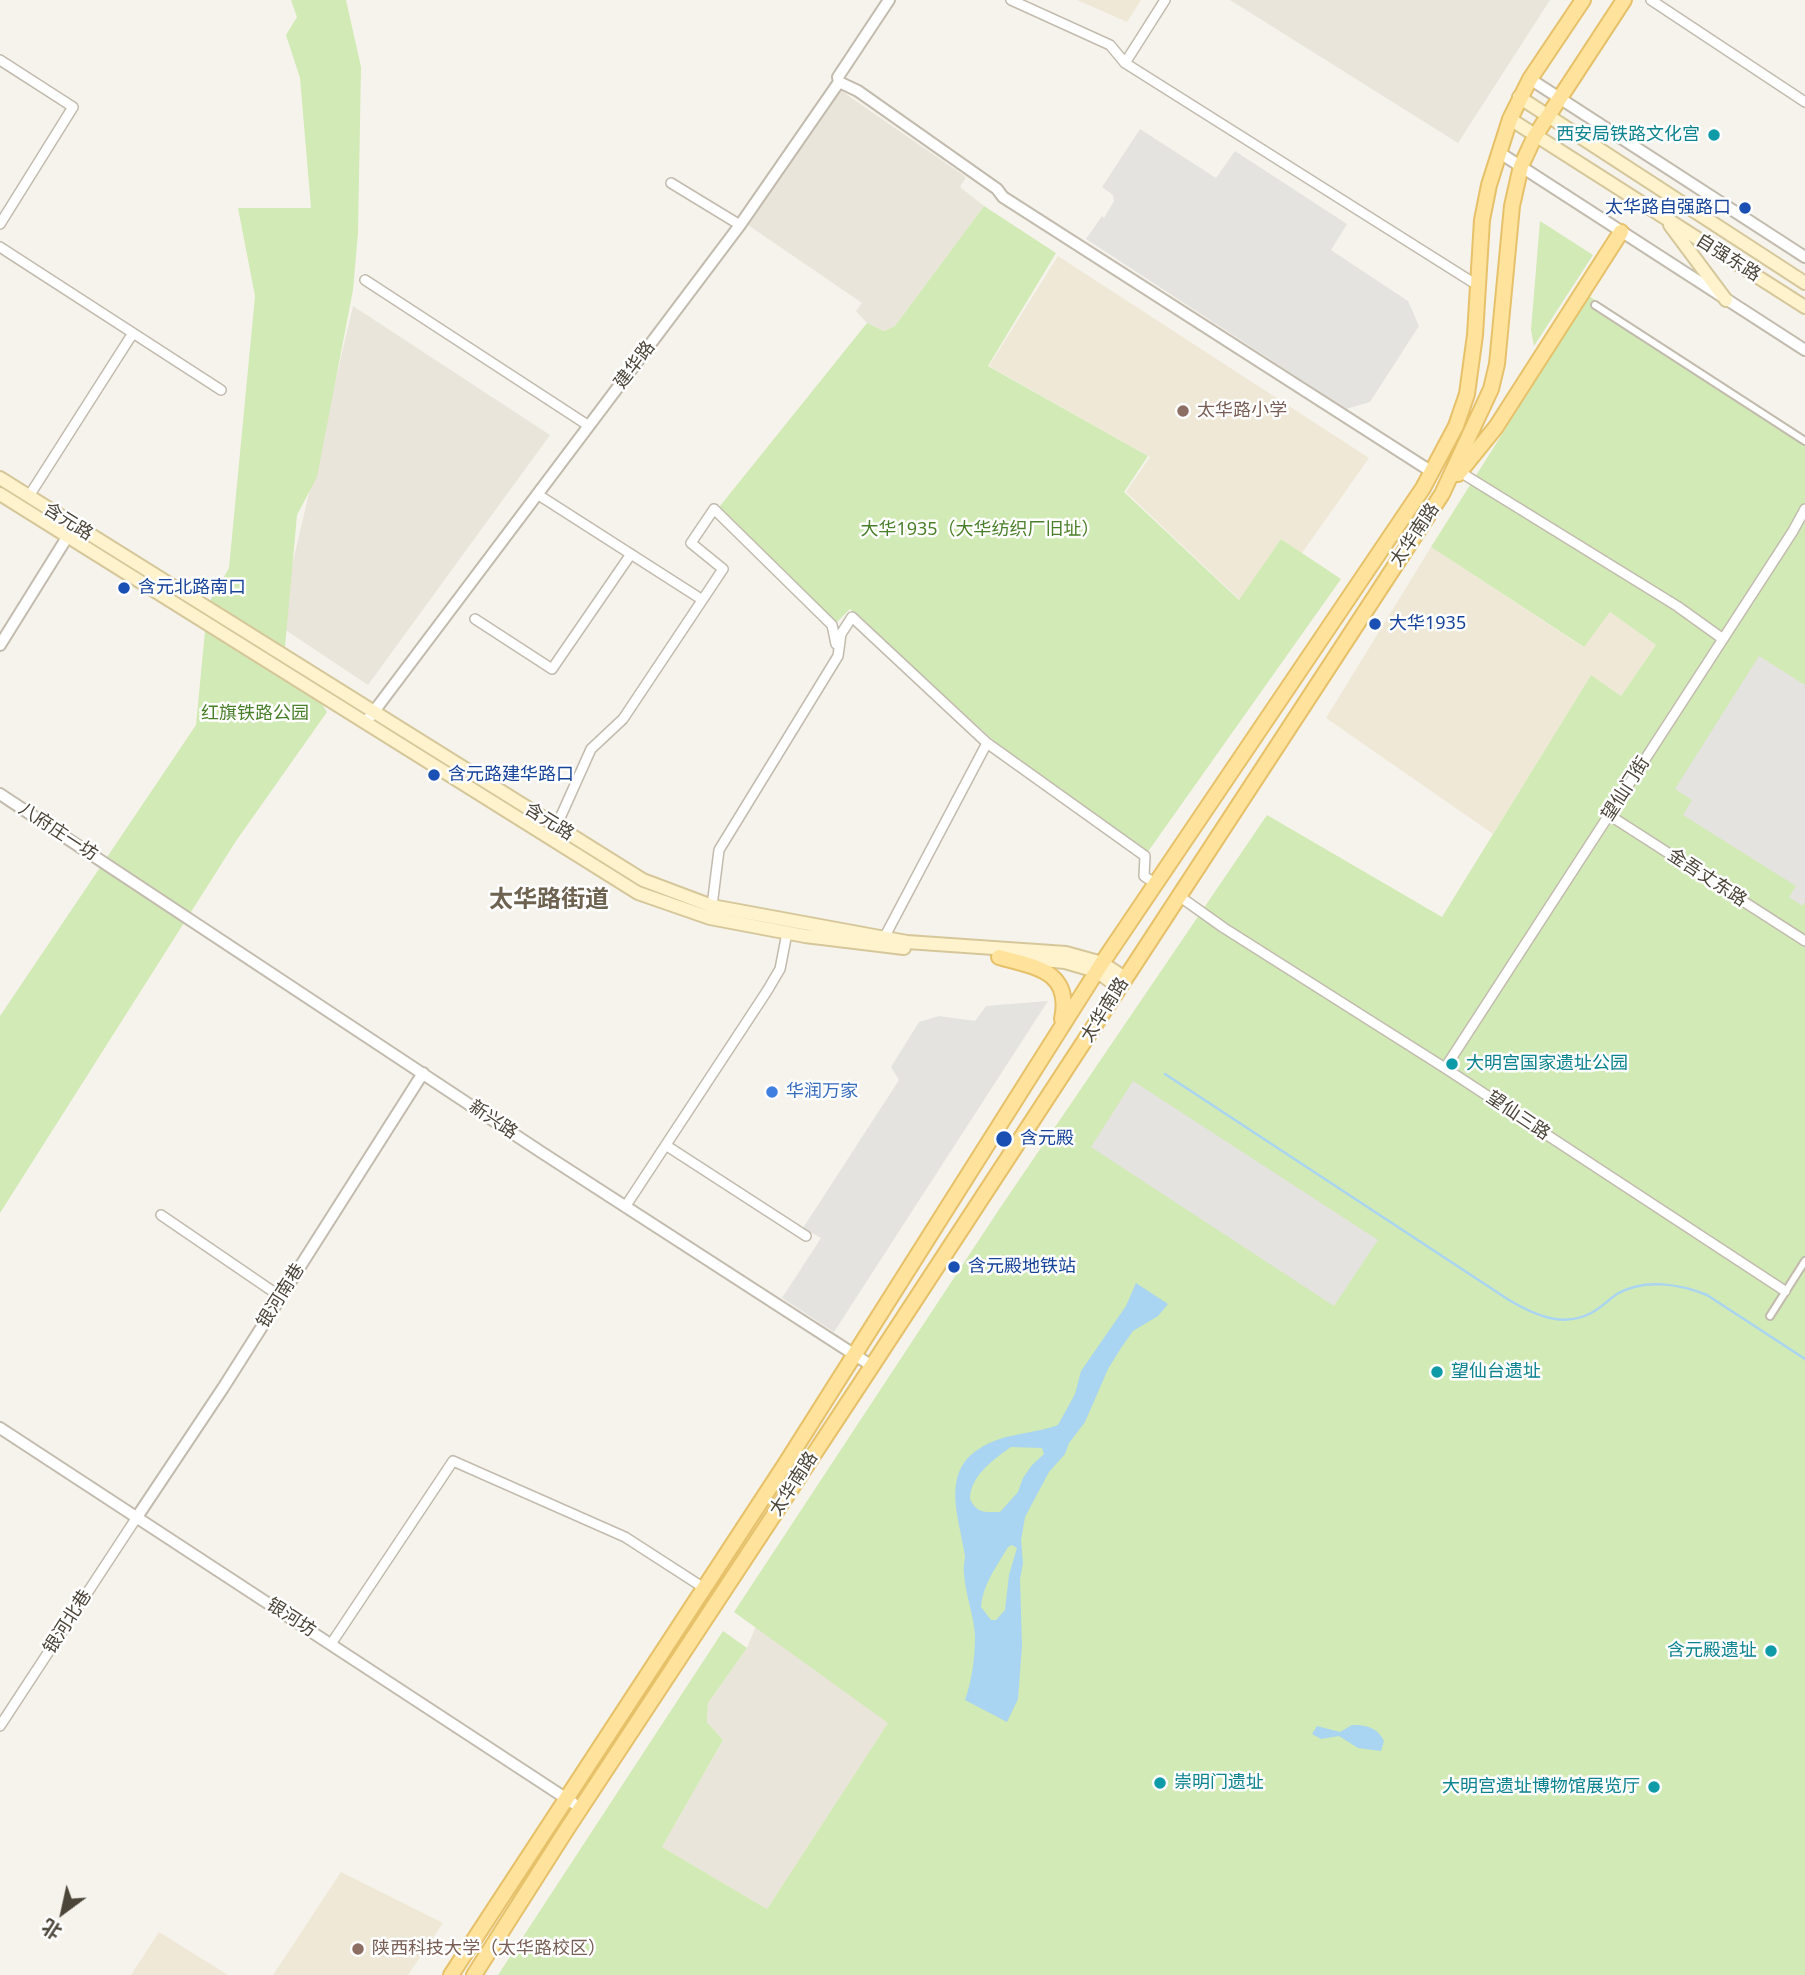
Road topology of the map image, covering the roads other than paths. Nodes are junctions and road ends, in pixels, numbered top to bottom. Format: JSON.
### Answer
{"nodes":[{"id":1,"x":889,"y":0,"type":"edge"},
{"id":2,"x":1011,"y":0,"type":"edge"},
{"id":3,"x":1166,"y":0,"type":"edge"},
{"id":4,"x":1583,"y":0,"type":"edge"},
{"id":5,"x":1625,"y":0,"type":"edge"},
{"id":6,"x":1651,"y":0,"type":"edge"},
{"id":7,"x":0,"y":60,"type":"edge"},
{"id":8,"x":1125,"y":63,"type":"junction"},
{"id":9,"x":1530,"y":79,"type":"junction"},
{"id":10,"x":839,"y":82,"type":"junction"},
{"id":11,"x":1519,"y":97,"type":"junction"},
{"id":12,"x":1560,"y":98,"type":"junction"},
{"id":13,"x":1805,"y":102,"type":"edge"},
{"id":14,"x":1549,"y":115,"type":"junction"},
{"id":15,"x":1510,"y":120,"type":"junction"},
{"id":16,"x":1535,"y":136,"type":"junction"},
{"id":17,"x":1500,"y":153,"type":"junction"},
{"id":18,"x":1521,"y":166,"type":"junction"},
{"id":19,"x":671,"y":183,"type":"dead end"},
{"id":20,"x":1666,"y":219,"type":"junction"},
{"id":21,"x":0,"y":224,"type":"edge"},
{"id":22,"x":740,"y":225,"type":"junction"},
{"id":23,"x":1621,"y":232,"type":"junction"},
{"id":24,"x":0,"y":247,"type":"edge"},
{"id":25,"x":1805,"y":257,"type":"edge"},
{"id":26,"x":365,"y":279,"type":"dead end"},
{"id":27,"x":1805,"y":283,"type":"edge"},
{"id":28,"x":1477,"y":285,"type":"junction"},
{"id":29,"x":1726,"y":300,"type":"junction"},
{"id":30,"x":1595,"y":305,"type":"dead end"},
{"id":31,"x":1805,"y":307,"type":"edge"},
{"id":32,"x":133,"y":333,"type":"junction"},
{"id":33,"x":1805,"y":350,"type":"edge"},
{"id":34,"x":221,"y":390,"type":"dead end"},
{"id":35,"x":589,"y":426,"type":"junction"},
{"id":36,"x":1805,"y":441,"type":"edge"},
{"id":37,"x":1432,"y":472,"type":"junction"},
{"id":38,"x":1460,"y":472,"type":"junction"},
{"id":39,"x":0,"y":478,"type":"edge"},
{"id":40,"x":0,"y":494,"type":"edge"},
{"id":41,"x":537,"y":494,"type":"junction"},
{"id":42,"x":1443,"y":494,"type":"junction"},
{"id":43,"x":29,"y":496,"type":"junction"},
{"id":44,"x":1805,"y":509,"type":"edge"},
{"id":45,"x":71,"y":532,"type":"junction"},
{"id":46,"x":631,"y":554,"type":"junction"},
{"id":47,"x":701,"y":599,"type":"junction"},
{"id":48,"x":475,"y":619,"type":"dead end"},
{"id":49,"x":1723,"y":639,"type":"junction"},
{"id":50,"x":0,"y":645,"type":"edge"},
{"id":51,"x":838,"y":656,"type":"junction"},
{"id":52,"x":370,"y":717,"type":"junction"},
{"id":53,"x":987,"y":743,"type":"junction"},
{"id":54,"x":0,"y":794,"type":"edge"},
{"id":55,"x":1609,"y":815,"type":"junction"},
{"id":56,"x":556,"y":827,"type":"junction"},
{"id":57,"x":116,"y":870,"type":"joint"},
{"id":58,"x":1156,"y":884,"type":"junction"},
{"id":59,"x":1180,"y":896,"type":"junction"},
{"id":60,"x":712,"y":906,"type":"junction"},
{"id":61,"x":787,"y":933,"type":"junction"},
{"id":62,"x":884,"y":938,"type":"junction"},
{"id":63,"x":1805,"y":941,"type":"edge"},
{"id":64,"x":999,"y":957,"type":"junction"},
{"id":65,"x":1099,"y":967,"type":"junction"},
{"id":66,"x":1122,"y":983,"type":"junction"},
{"id":67,"x":1058,"y":1033,"type":"junction"},
{"id":68,"x":1445,"y":1068,"type":"junction"},
{"id":69,"x":423,"y":1073,"type":"junction"},
{"id":70,"x":667,"y":1146,"type":"junction"},
{"id":71,"x":625,"y":1207,"type":"junction"},
{"id":72,"x":161,"y":1215,"type":"dead end"},
{"id":73,"x":806,"y":1236,"type":"dead end"},
{"id":74,"x":1805,"y":1261,"type":"edge"},
{"id":75,"x":1785,"y":1291,"type":"junction"},
{"id":76,"x":281,"y":1297,"type":"junction"},
{"id":77,"x":1770,"y":1316,"type":"dead end"},
{"id":78,"x":853,"y":1354,"type":"junction"},
{"id":79,"x":872,"y":1366,"type":"junction"},
{"id":80,"x":0,"y":1427,"type":"edge"},
{"id":81,"x":137,"y":1517,"type":"junction"},
{"id":82,"x":704,"y":1588,"type":"junction"},
{"id":83,"x":331,"y":1644,"type":"junction"},
{"id":84,"x":0,"y":1726,"type":"edge"},
{"id":85,"x":566,"y":1798,"type":"junction"},
{"id":86,"x":581,"y":1808,"type":"junction"},
{"id":87,"x":451,"y":1975,"type":"edge"},
{"id":88,"x":474,"y":1975,"type":"edge"}],
"edges":[{"from":1,"to":10,"type":"street","name":"建华路"},
{"from":2,"to":8,"type":"street"},
{"from":3,"to":8,"type":"street"},
{"from":4,"to":9,"type":"main road","name":"太华南路"},
{"from":5,"to":12,"type":"main road","name":"太华南路"},
{"from":6,"to":13,"type":"street"},
{"from":7,"to":21,"type":"street"},
{"from":8,"to":28,"type":"street"},
{"from":9,"to":11,"type":"main road","name":"太华南路"},
{"from":9,"to":12,"type":"street"},
{"from":10,"to":22,"type":"street","name":"建华路"},
{"from":10,"to":37,"type":"street"},
{"from":11,"to":14,"type":"main road","name":"自强东路"},
{"from":11,"to":15,"type":"main road","name":"太华南路"},
{"from":12,"to":14,"type":"main road","name":"太华南路"},
{"from":12,"to":25,"type":"street"},
{"from":14,"to":16,"type":"main road","name":"太华南路"},
{"from":14,"to":27,"type":"main road","name":"自强东路"},
{"from":15,"to":16,"type":"main road","name":"自强东路"},
{"from":15,"to":17,"type":"main road","name":"太华南路"},
{"from":16,"to":18,"type":"main road","name":"太华南路"},
{"from":16,"to":20,"type":"main road","name":"自强东路"},
{"from":17,"to":18,"type":"street"},
{"from":17,"to":28,"type":"main road","name":"太华南路"},
{"from":18,"to":23,"type":"street"},
{"from":18,"to":42,"type":"main road","name":"太华南路"},
{"from":19,"to":22,"type":"street"},
{"from":20,"to":29,"type":"main road"},
{"from":20,"to":31,"type":"main road","name":"自强东路"},
{"from":22,"to":35,"type":"street","name":"建华路"},
{"from":23,"to":29,"type":"street"},
{"from":23,"to":38,"type":"main road"},
{"from":24,"to":32,"type":"street"},
{"from":26,"to":35,"type":"street"},
{"from":28,"to":37,"type":"main road","name":"太华南路"},
{"from":29,"to":33,"type":"street"},
{"from":30,"to":36,"type":"street"},
{"from":32,"to":34,"type":"street"},
{"from":32,"to":43,"type":"street"},
{"from":35,"to":41,"type":"street","name":"建华路"},
{"from":37,"to":58,"type":"main road","name":"太华南路"},
{"from":38,"to":42,"type":"main road"},
{"from":38,"to":49,"type":"street"},
{"from":39,"to":43,"type":"main road","name":"含元路"},
{"from":40,"to":45,"type":"main road","name":"含元路"},
{"from":41,"to":46,"type":"street"},
{"from":41,"to":52,"type":"street","name":"建华路"},
{"from":42,"to":59,"type":"main road","name":"太华南路"},
{"from":43,"to":45,"type":"main road","name":"含元路"},
{"from":44,"to":49,"type":"street","name":"望仙门街"},
{"from":45,"to":50,"type":"street"},
{"from":45,"to":52,"type":"main road","name":"含元路"},
{"from":46,"to":47,"type":"street"},
{"from":46,"to":48,"type":"street"},
{"from":47,"to":51,"type":"street"},
{"from":47,"to":56,"type":"street"},
{"from":49,"to":55,"type":"street","name":"望仙门街"},
{"from":51,"to":53,"type":"street"},
{"from":51,"to":60,"type":"street"},
{"from":52,"to":56,"type":"main road","name":"含元路"},
{"from":52,"to":61,"type":"main road","name":"含元路"},
{"from":53,"to":58,"type":"street"},
{"from":53,"to":62,"type":"street"},
{"from":54,"to":57,"type":"street","name":"八府庄一坊"},
{"from":55,"to":63,"type":"street","name":"金吾丈东路"},
{"from":55,"to":68,"type":"street","name":"望仙门街"},
{"from":56,"to":60,"type":"main road","name":"含元路"},
{"from":57,"to":69,"type":"street","name":"新兴路"},
{"from":58,"to":65,"type":"main road","name":"太华南路"},
{"from":59,"to":66,"type":"main road","name":"太华南路"},
{"from":59,"to":68,"type":"street","name":"望仙三路"},
{"from":60,"to":62,"type":"main road","name":"含元路"},
{"from":61,"to":64,"type":"main road","name":"含元路"},
{"from":61,"to":70,"type":"street"},
{"from":62,"to":65,"type":"main road","name":"含元路"},
{"from":64,"to":65,"type":"main road","name":"含元路"},
{"from":64,"to":67,"type":"main road"},
{"from":65,"to":66,"type":"main road","name":"含元路"},
{"from":65,"to":67,"type":"main road","name":"太华南路"},
{"from":66,"to":79,"type":"main road","name":"太华南路"},
{"from":67,"to":78,"type":"main road","name":"太华南路"},
{"from":68,"to":75,"type":"street","name":"望仙三路"},
{"from":69,"to":71,"type":"street","name":"新兴路"},
{"from":69,"to":76,"type":"street","name":"银河南巷"},
{"from":70,"to":71,"type":"street"},
{"from":70,"to":73,"type":"street"},
{"from":71,"to":78,"type":"street","name":"新兴路"},
{"from":72,"to":76,"type":"street"},
{"from":74,"to":75,"type":"street"},
{"from":75,"to":77,"type":"street"},
{"from":76,"to":81,"type":"street","name":"银河南巷"},
{"from":78,"to":79,"type":"street","name":"新兴路"},
{"from":78,"to":82,"type":"main road","name":"太华南路"},
{"from":79,"to":86,"type":"main road","name":"太华南路"},
{"from":80,"to":81,"type":"street","name":"银河坊"},
{"from":81,"to":83,"type":"street","name":"银河坊"},
{"from":81,"to":84,"type":"street","name":"银河北巷"},
{"from":82,"to":83,"type":"street"},
{"from":82,"to":85,"type":"main road","name":"太华南路"},
{"from":83,"to":85,"type":"street","name":"银河坊"},
{"from":85,"to":86,"type":"street","name":"银河坊"},
{"from":85,"to":87,"type":"main road","name":"太华南路"},
{"from":86,"to":88,"type":"main road","name":"太华南路"}]}
